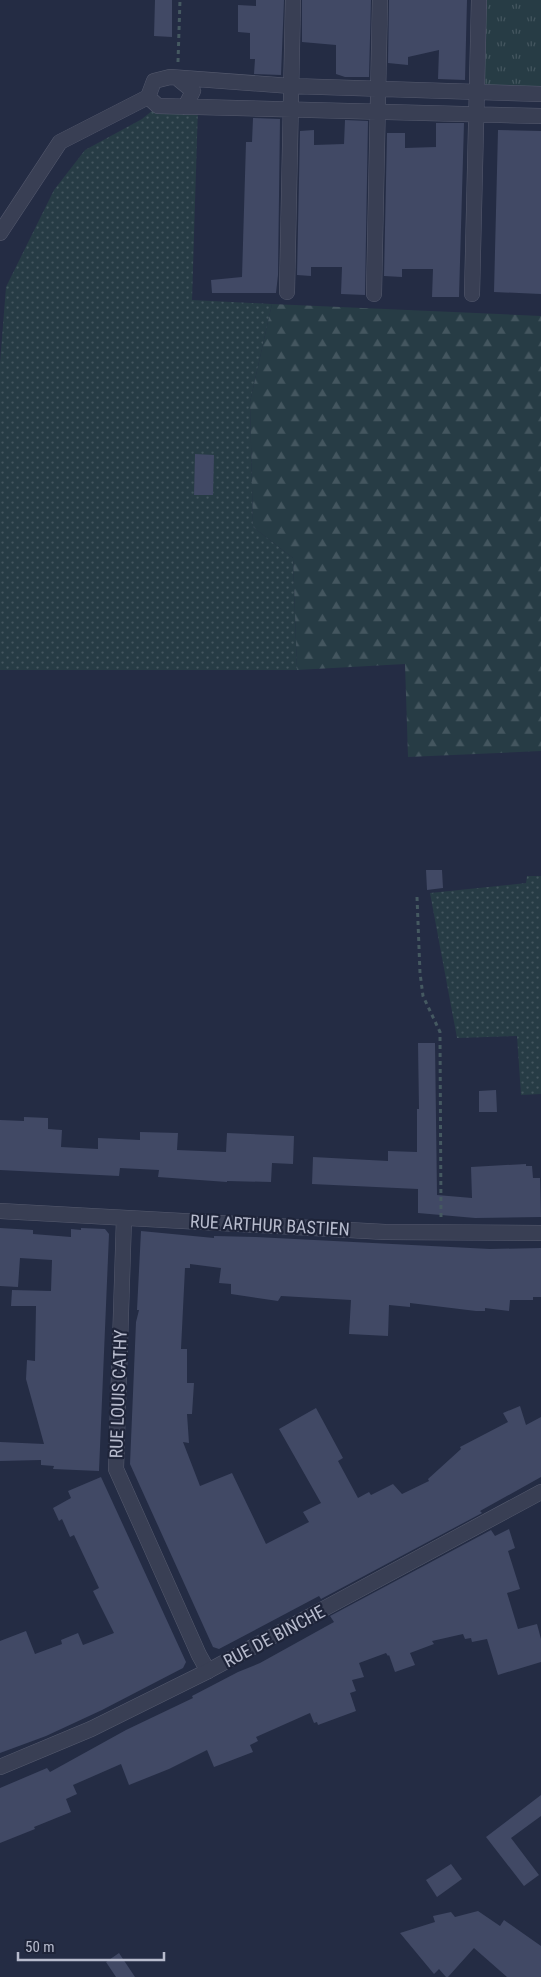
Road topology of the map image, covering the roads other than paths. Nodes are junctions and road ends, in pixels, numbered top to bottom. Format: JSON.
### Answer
{"nodes":[{"id":1,"x":293,"y":0,"type":"edge"},
{"id":2,"x":380,"y":0,"type":"edge"},
{"id":3,"x":479,"y":0,"type":"edge"},
{"id":4,"x":174,"y":77,"type":"junction"},
{"id":5,"x":291,"y":86,"type":"junction"},
{"id":6,"x":378,"y":89,"type":"junction"},
{"id":7,"x":477,"y":92,"type":"junction"},
{"id":8,"x":541,"y":94,"type":"edge"},
{"id":9,"x":148,"y":97,"type":"junction"},
{"id":10,"x":185,"y":106,"type":"junction"},
{"id":11,"x":290,"y":110,"type":"junction"},
{"id":12,"x":378,"y":111,"type":"junction"},
{"id":13,"x":476,"y":114,"type":"junction"},
{"id":14,"x":541,"y":116,"type":"edge"},
{"id":15,"x":0,"y":233,"type":"edge"},
{"id":16,"x":287,"y":292,"type":"dead end"},
{"id":17,"x":374,"y":294,"type":"dead end"},
{"id":18,"x":472,"y":294,"type":"dead end"},
{"id":19,"x":0,"y":1211,"type":"edge"},
{"id":20,"x":124,"y":1218,"type":"junction"},
{"id":21,"x":541,"y":1233,"type":"edge"},
{"id":22,"x":541,"y":1492,"type":"edge"},
{"id":23,"x":208,"y":1671,"type":"junction"},
{"id":24,"x":0,"y":1767,"type":"edge"}],
"edges":[{"from":1,"to":5,"type":"street"},
{"from":2,"to":6,"type":"street"},
{"from":3,"to":7,"type":"street"},
{"from":4,"to":5,"type":"street"},
{"from":4,"to":9,"type":"street"},
{"from":4,"to":10,"type":"street"},
{"from":5,"to":6,"type":"street"},
{"from":5,"to":11,"type":"street"},
{"from":6,"to":7,"type":"street"},
{"from":6,"to":12,"type":"street"},
{"from":7,"to":8,"type":"street"},
{"from":7,"to":13,"type":"street"},
{"from":9,"to":10,"type":"street"},
{"from":9,"to":15,"type":"street"},
{"from":10,"to":11,"type":"street"},
{"from":11,"to":12,"type":"street"},
{"from":11,"to":16,"type":"street"},
{"from":12,"to":13,"type":"street"},
{"from":12,"to":17,"type":"street"},
{"from":13,"to":14,"type":"street"},
{"from":13,"to":18,"type":"street"},
{"from":19,"to":20,"type":"street","name":"RUE ARTHUR BASTIEN"},
{"from":20,"to":21,"type":"street","name":"RUE ARTHUR BASTIEN"},
{"from":20,"to":23,"type":"street","name":"RUE LOUIS CATHY"},
{"from":22,"to":23,"type":"street","name":"RUE DE BINCHE"},
{"from":23,"to":24,"type":"street","name":"RUE DE BINCHE"}]}
